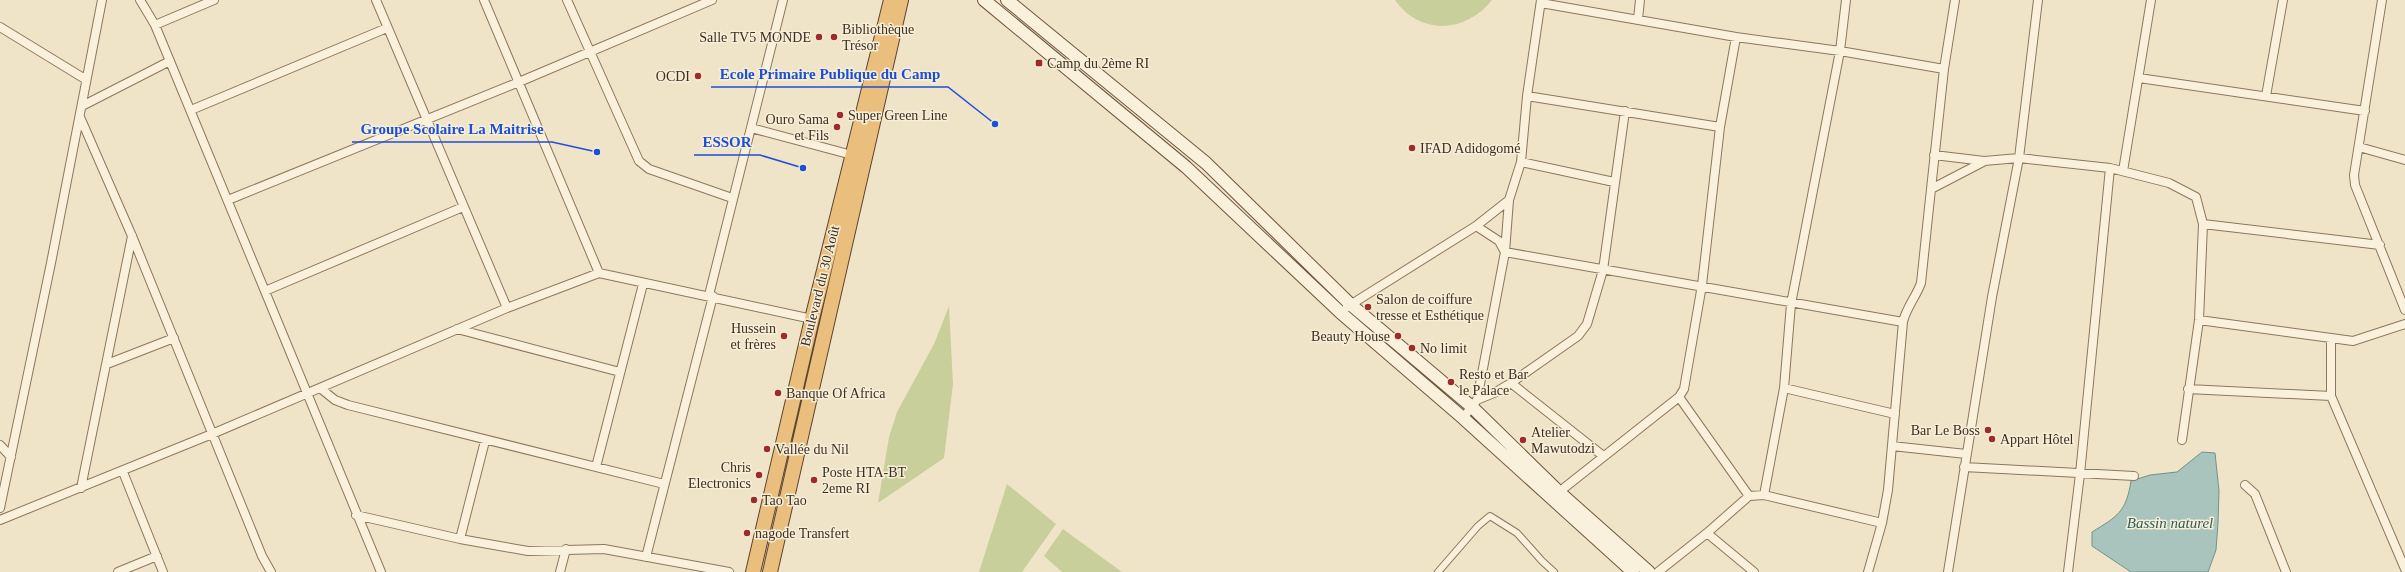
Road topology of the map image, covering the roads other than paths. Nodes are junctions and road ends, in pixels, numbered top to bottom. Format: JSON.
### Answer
{"nodes":[{"id":1,"x":102,"y":0,"type":"edge"},
{"id":2,"x":140,"y":0,"type":"edge"},
{"id":3,"x":214,"y":0,"type":"edge"},
{"id":4,"x":376,"y":0,"type":"edge"},
{"id":5,"x":484,"y":0,"type":"edge"},
{"id":6,"x":567,"y":0,"type":"edge"},
{"id":7,"x":712,"y":0,"type":"edge"},
{"id":8,"x":783,"y":0,"type":"edge"},
{"id":9,"x":891,"y":0,"type":"edge"},
{"id":10,"x":901,"y":0,"type":"edge"},
{"id":11,"x":984,"y":0,"type":"edge"},
{"id":12,"x":1007,"y":0,"type":"edge"},
{"id":13,"x":1640,"y":0,"type":"edge"},
{"id":14,"x":1846,"y":0,"type":"edge"},
{"id":15,"x":1955,"y":0,"type":"edge"},
{"id":16,"x":2038,"y":0,"type":"edge"},
{"id":17,"x":2152,"y":0,"type":"edge"},
{"id":18,"x":2283,"y":0,"type":"edge"},
{"id":19,"x":2382,"y":0,"type":"edge"},
{"id":20,"x":1541,"y":1,"type":"edge"},
{"id":21,"x":1638,"y":19,"type":"junction"},
{"id":22,"x":155,"y":25,"type":"junction"},
{"id":23,"x":0,"y":27,"type":"edge"},
{"id":24,"x":387,"y":28,"type":"junction"},
{"id":25,"x":1736,"y":37,"type":"junction"},
{"id":26,"x":1840,"y":51,"type":"junction"},
{"id":27,"x":589,"y":52,"type":"junction"},
{"id":28,"x":170,"y":61,"type":"junction"},
{"id":29,"x":1944,"y":69,"type":"junction"},
{"id":30,"x":2139,"y":78,"type":"junction"},
{"id":31,"x":85,"y":79,"type":"junction"},
{"id":32,"x":519,"y":82,"type":"junction"},
{"id":33,"x":1527,"y":96,"type":"junction"},
{"id":34,"x":2266,"y":96,"type":"junction"},
{"id":35,"x":82,"y":106,"type":"junction"},
{"id":36,"x":191,"y":110,"type":"junction"},
{"id":37,"x":2365,"y":111,"type":"junction"},
{"id":38,"x":1625,"y":112,"type":"junction"},
{"id":39,"x":80,"y":117,"type":"junction"},
{"id":40,"x":426,"y":120,"type":"junction"},
{"id":41,"x":1720,"y":127,"type":"junction"},
{"id":42,"x":751,"y":128,"type":"junction"},
{"id":43,"x":2359,"y":147,"type":"junction"},
{"id":44,"x":852,"y":155,"type":"junction"},
{"id":45,"x":1934,"y":155,"type":"junction"},
{"id":46,"x":2019,"y":158,"type":"junction"},
{"id":47,"x":2405,"y":160,"type":"edge"},
{"id":48,"x":1984,"y":161,"type":"junction"},
{"id":49,"x":1521,"y":162,"type":"junction"},
{"id":50,"x":2110,"y":168,"type":"junction"},
{"id":51,"x":2123,"y":172,"type":"junction"},
{"id":52,"x":1614,"y":182,"type":"junction"},
{"id":53,"x":1931,"y":189,"type":"junction"},
{"id":54,"x":732,"y":198,"type":"junction"},
{"id":55,"x":228,"y":200,"type":"junction"},
{"id":56,"x":1509,"y":200,"type":"junction"},
{"id":57,"x":463,"y":207,"type":"junction"},
{"id":58,"x":2202,"y":224,"type":"junction"},
{"id":59,"x":1476,"y":226,"type":"junction"},
{"id":60,"x":132,"y":236,"type":"junction"},
{"id":61,"x":2380,"y":245,"type":"junction"},
{"id":62,"x":1505,"y":252,"type":"junction"},
{"id":63,"x":1603,"y":270,"type":"junction"},
{"id":64,"x":599,"y":273,"type":"junction"},
{"id":65,"x":643,"y":284,"type":"junction"},
{"id":66,"x":1702,"y":285,"type":"junction"},
{"id":67,"x":266,"y":291,"type":"junction"},
{"id":68,"x":711,"y":296,"type":"junction"},
{"id":69,"x":1350,"y":304,"type":"junction"},
{"id":70,"x":1791,"y":304,"type":"junction"},
{"id":71,"x":507,"y":308,"type":"junction"},
{"id":72,"x":2405,"y":310,"type":"edge"},
{"id":73,"x":1341,"y":313,"type":"junction"},
{"id":74,"x":812,"y":319,"type":"junction"},
{"id":75,"x":2199,"y":320,"type":"junction"},
{"id":76,"x":1903,"y":322,"type":"junction"},
{"id":77,"x":2405,"y":324,"type":"edge"},
{"id":78,"x":456,"y":329,"type":"junction"},
{"id":79,"x":174,"y":338,"type":"junction"},
{"id":80,"x":2330,"y":339,"type":"junction"},
{"id":81,"x":107,"y":364,"type":"junction"},
{"id":82,"x":620,"y":372,"type":"junction"},
{"id":83,"x":1511,"y":383,"type":"junction"},
{"id":84,"x":320,"y":388,"type":"junction"},
{"id":85,"x":1784,"y":388,"type":"junction"},
{"id":86,"x":2188,"y":389,"type":"junction"},
{"id":87,"x":307,"y":394,"type":"junction"},
{"id":88,"x":2331,"y":396,"type":"junction"},
{"id":89,"x":1679,"y":397,"type":"junction"},
{"id":90,"x":1475,"y":403,"type":"junction"},
{"id":91,"x":1895,"y":414,"type":"junction"},
{"id":92,"x":1463,"y":418,"type":"junction"},
{"id":93,"x":212,"y":434,"type":"junction"},
{"id":94,"x":2182,"y":440,"type":"dead end"},
{"id":95,"x":485,"y":441,"type":"junction"},
{"id":96,"x":0,"y":445,"type":"edge"},
{"id":97,"x":1892,"y":446,"type":"junction"},
{"id":98,"x":1966,"y":454,"type":"junction"},
{"id":99,"x":1602,"y":455,"type":"junction"},
{"id":100,"x":11,"y":457,"type":"junction"},
{"id":101,"x":596,"y":467,"type":"junction"},
{"id":102,"x":1964,"y":467,"type":"junction"},
{"id":103,"x":123,"y":472,"type":"junction"},
{"id":104,"x":2080,"y":474,"type":"junction"},
{"id":105,"x":2134,"y":476,"type":"dead end"},
{"id":106,"x":664,"y":484,"type":"junction"},
{"id":107,"x":2245,"y":485,"type":"dead end"},
{"id":108,"x":81,"y":488,"type":"junction"},
{"id":109,"x":1559,"y":492,"type":"junction"},
{"id":110,"x":1764,"y":495,"type":"junction"},
{"id":111,"x":1750,"y":496,"type":"junction"},
{"id":112,"x":0,"y":508,"type":"edge"},
{"id":113,"x":356,"y":515,"type":"junction"},
{"id":114,"x":0,"y":520,"type":"edge"},
{"id":115,"x":1882,"y":523,"type":"junction"},
{"id":116,"x":763,"y":527,"type":"junction"},
{"id":117,"x":780,"y":532,"type":"junction"},
{"id":118,"x":1707,"y":533,"type":"junction"},
{"id":119,"x":460,"y":539,"type":"junction"},
{"id":120,"x":566,"y":549,"type":"junction"},
{"id":121,"x":156,"y":556,"type":"junction"},
{"id":122,"x":646,"y":557,"type":"junction"},
{"id":123,"x":2405,"y":569,"type":"edge"},
{"id":124,"x":118,"y":572,"type":"edge"},
{"id":125,"x":163,"y":572,"type":"edge"},
{"id":126,"x":271,"y":572,"type":"edge"},
{"id":127,"x":381,"y":572,"type":"edge"},
{"id":128,"x":560,"y":572,"type":"edge"},
{"id":129,"x":729,"y":572,"type":"edge"},
{"id":130,"x":753,"y":572,"type":"edge"},
{"id":131,"x":770,"y":572,"type":"edge"},
{"id":132,"x":1438,"y":572,"type":"edge"},
{"id":133,"x":1554,"y":572,"type":"edge"},
{"id":134,"x":1633,"y":572,"type":"edge"},
{"id":135,"x":1649,"y":572,"type":"edge"},
{"id":136,"x":1658,"y":572,"type":"edge"},
{"id":137,"x":1754,"y":572,"type":"edge"},
{"id":138,"x":1868,"y":572,"type":"edge"},
{"id":139,"x":1948,"y":572,"type":"edge"},
{"id":140,"x":2068,"y":572,"type":"edge"},
{"id":141,"x":2286,"y":572,"type":"edge"}],
"edges":[{"from":1,"to":31,"type":"street"},
{"from":2,"to":22,"type":"street"},
{"from":3,"to":22,"type":"street"},
{"from":4,"to":24,"type":"street"},
{"from":5,"to":32,"type":"street"},
{"from":6,"to":27,"type":"street"},
{"from":7,"to":27,"type":"street"},
{"from":8,"to":42,"type":"street"},
{"from":9,"to":44,"type":"highway","name":"Boulevard du 30 Août"},
{"from":10,"to":117,"type":"highway","name":"Boulevard du 30 Août"},
{"from":11,"to":73,"type":"main road"},
{"from":12,"to":69,"type":"main road"},
{"from":13,"to":21,"type":"street"},
{"from":14,"to":26,"type":"street"},
{"from":15,"to":29,"type":"street"},
{"from":16,"to":46,"type":"street"},
{"from":17,"to":30,"type":"street"},
{"from":18,"to":34,"type":"street"},
{"from":19,"to":37,"type":"street"},
{"from":20,"to":21,"type":"street"},
{"from":20,"to":33,"type":"street"},
{"from":21,"to":25,"type":"street"},
{"from":22,"to":28,"type":"street"},
{"from":23,"to":31,"type":"street"},
{"from":24,"to":36,"type":"street"},
{"from":24,"to":40,"type":"street"},
{"from":25,"to":26,"type":"street"},
{"from":25,"to":41,"type":"street"},
{"from":26,"to":29,"type":"street"},
{"from":26,"to":70,"type":"street"},
{"from":27,"to":32,"type":"street"},
{"from":27,"to":54,"type":"street"},
{"from":28,"to":35,"type":"street"},
{"from":28,"to":36,"type":"street"},
{"from":29,"to":45,"type":"street"},
{"from":30,"to":34,"type":"street"},
{"from":30,"to":51,"type":"street"},
{"from":31,"to":35,"type":"street"},
{"from":32,"to":40,"type":"street"},
{"from":32,"to":64,"type":"street"},
{"from":33,"to":38,"type":"street"},
{"from":33,"to":49,"type":"street"},
{"from":34,"to":37,"type":"street"},
{"from":35,"to":39,"type":"street"},
{"from":36,"to":55,"type":"street"},
{"from":37,"to":43,"type":"street"},
{"from":38,"to":41,"type":"street"},
{"from":38,"to":52,"type":"street"},
{"from":39,"to":60,"type":"street"},
{"from":39,"to":100,"type":"street"},
{"from":40,"to":55,"type":"street"},
{"from":40,"to":57,"type":"street"},
{"from":41,"to":66,"type":"street"},
{"from":42,"to":44,"type":"street"},
{"from":42,"to":54,"type":"street"},
{"from":43,"to":47,"type":"street"},
{"from":43,"to":61,"type":"street"},
{"from":44,"to":74,"type":"highway","name":"Boulevard du 30 Août"},
{"from":45,"to":48,"type":"street"},
{"from":45,"to":53,"type":"street"},
{"from":46,"to":48,"type":"street"},
{"from":46,"to":50,"type":"street"},
{"from":46,"to":98,"type":"street"},
{"from":48,"to":53,"type":"street"},
{"from":49,"to":52,"type":"street"},
{"from":49,"to":56,"type":"street"},
{"from":50,"to":51,"type":"street"},
{"from":50,"to":104,"type":"street"},
{"from":51,"to":58,"type":"street"},
{"from":52,"to":63,"type":"street"},
{"from":53,"to":76,"type":"street"},
{"from":54,"to":68,"type":"street"},
{"from":55,"to":67,"type":"street"},
{"from":56,"to":59,"type":"street"},
{"from":56,"to":62,"type":"street"},
{"from":57,"to":67,"type":"street"},
{"from":57,"to":71,"type":"street"},
{"from":58,"to":61,"type":"street"},
{"from":58,"to":75,"type":"street"},
{"from":59,"to":62,"type":"street"},
{"from":59,"to":69,"type":"street"},
{"from":60,"to":79,"type":"street"},
{"from":60,"to":81,"type":"street"},
{"from":61,"to":72,"type":"street"},
{"from":62,"to":63,"type":"street"},
{"from":62,"to":90,"type":"street"},
{"from":63,"to":66,"type":"street"},
{"from":63,"to":83,"type":"street"},
{"from":64,"to":65,"type":"street"},
{"from":64,"to":71,"type":"street"},
{"from":65,"to":68,"type":"street"},
{"from":65,"to":82,"type":"street"},
{"from":66,"to":70,"type":"street"},
{"from":66,"to":89,"type":"street"},
{"from":67,"to":87,"type":"street"},
{"from":68,"to":74,"type":"street"},
{"from":68,"to":106,"type":"street"},
{"from":69,"to":73,"type":"street"},
{"from":69,"to":90,"type":"main road"},
{"from":70,"to":76,"type":"street"},
{"from":70,"to":85,"type":"street"},
{"from":71,"to":78,"type":"street"},
{"from":73,"to":92,"type":"main road"},
{"from":74,"to":116,"type":"highway","name":"Boulevard du 30 Août"},
{"from":75,"to":80,"type":"street"},
{"from":75,"to":86,"type":"street"},
{"from":76,"to":91,"type":"street"},
{"from":77,"to":80,"type":"street"},
{"from":78,"to":82,"type":"street"},
{"from":78,"to":84,"type":"street"},
{"from":79,"to":81,"type":"street"},
{"from":79,"to":93,"type":"street"},
{"from":80,"to":88,"type":"street"},
{"from":81,"to":108,"type":"street"},
{"from":82,"to":101,"type":"street"},
{"from":83,"to":90,"type":"street"},
{"from":83,"to":99,"type":"street"},
{"from":84,"to":87,"type":"street"},
{"from":84,"to":95,"type":"street"},
{"from":85,"to":91,"type":"street"},
{"from":85,"to":110,"type":"street"},
{"from":86,"to":88,"type":"street"},
{"from":86,"to":94,"type":"street"},
{"from":87,"to":93,"type":"street"},
{"from":87,"to":113,"type":"street"},
{"from":88,"to":123,"type":"street"},
{"from":89,"to":99,"type":"street"},
{"from":89,"to":111,"type":"street"},
{"from":90,"to":92,"type":"street"},
{"from":90,"to":109,"type":"main road"},
{"from":91,"to":97,"type":"street"},
{"from":92,"to":134,"type":"main road"},
{"from":93,"to":103,"type":"street"},
{"from":93,"to":126,"type":"street"},
{"from":95,"to":101,"type":"street"},
{"from":95,"to":119,"type":"street"},
{"from":96,"to":100,"type":"street"},
{"from":97,"to":98,"type":"street"},
{"from":97,"to":115,"type":"street"},
{"from":98,"to":102,"type":"street"},
{"from":99,"to":109,"type":"street"},
{"from":100,"to":112,"type":"street"},
{"from":101,"to":106,"type":"street"},
{"from":102,"to":104,"type":"street"},
{"from":102,"to":139,"type":"street"},
{"from":103,"to":108,"type":"street"},
{"from":103,"to":121,"type":"street"},
{"from":104,"to":105,"type":"street"},
{"from":104,"to":140,"type":"street"},
{"from":106,"to":122,"type":"street"},
{"from":107,"to":141,"type":"street"},
{"from":108,"to":114,"type":"street"},
{"from":109,"to":135,"type":"main road"},
{"from":110,"to":111,"type":"street"},
{"from":110,"to":115,"type":"street"},
{"from":111,"to":118,"type":"street"},
{"from":113,"to":119,"type":"street"},
{"from":113,"to":127,"type":"street"},
{"from":115,"to":138,"type":"street"},
{"from":116,"to":117,"type":"highway"},
{"from":116,"to":130,"type":"highway","name":"Boulevard du 30 Août"},
{"from":117,"to":131,"type":"highway","name":"Boulevard du 30 Août"},
{"from":118,"to":136,"type":"street"},
{"from":118,"to":137,"type":"street"},
{"from":119,"to":120,"type":"street"},
{"from":120,"to":122,"type":"street"},
{"from":120,"to":128,"type":"street"},
{"from":121,"to":124,"type":"street"},
{"from":121,"to":125,"type":"street"},
{"from":122,"to":129,"type":"street"},
{"from":132,"to":133,"type":"street"}]}
